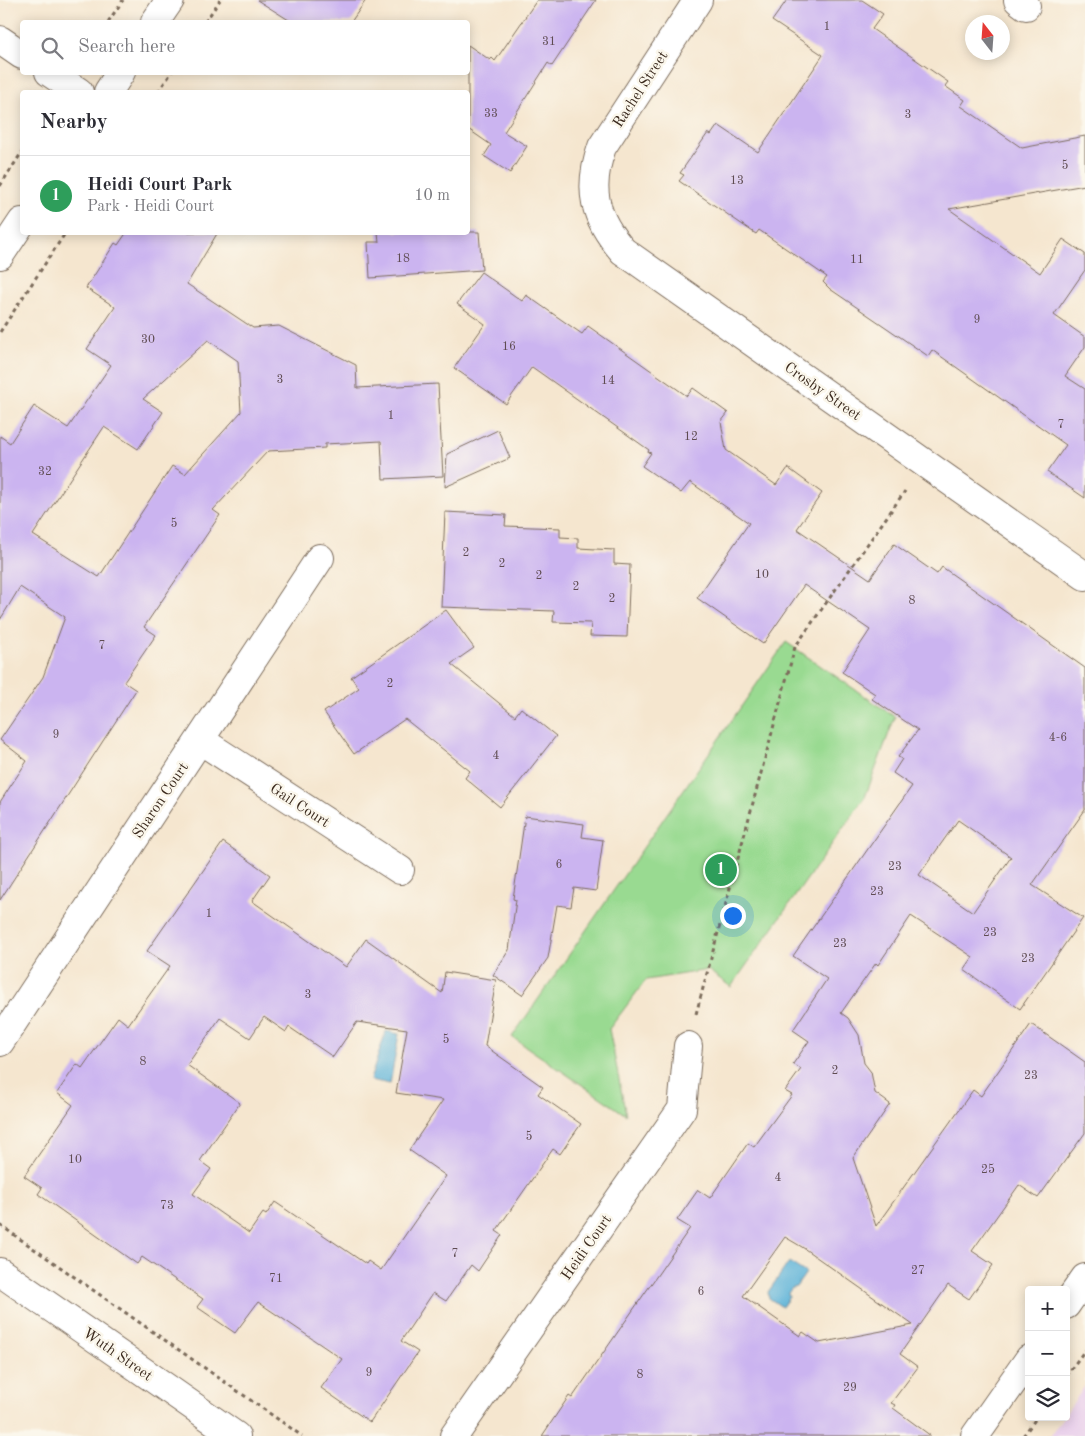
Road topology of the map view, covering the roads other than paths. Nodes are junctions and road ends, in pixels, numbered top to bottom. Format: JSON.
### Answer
{"nodes":[{"id":1,"x":170,"y":0,"type":"edge"},
{"id":2,"x":698,"y":0,"type":"edge"},
{"id":3,"x":156,"y":20,"type":"edge"},
{"id":4,"x":0,"y":40,"type":"edge"},
{"id":5,"x":20,"y":54,"type":"edge"},
{"id":6,"x":54,"y":75,"type":"edge"},
{"id":7,"x":119,"y":75,"type":"edge"},
{"id":8,"x":76,"y":90,"type":"edge"},
{"id":9,"x":109,"y":90,"type":"edge"},
{"id":10,"x":593,"y":182,"type":"joint"},
{"id":11,"x":20,"y":225,"type":"edge"},
{"id":12,"x":0,"y":256,"type":"edge"},
{"id":13,"x":320,"y":558,"type":"dead end"},
{"id":14,"x":1085,"y":576,"type":"edge"},
{"id":15,"x":200,"y":740,"type":"junction"},
{"id":16,"x":400,"y":870,"type":"dead end"},
{"id":17,"x":0,"y":1042,"type":"edge"},
{"id":18,"x":688,"y":1046,"type":"road end"},
{"id":19,"x":0,"y":1272,"type":"edge"},
{"id":20,"x":1085,"y":1278,"type":"edge"},
{"id":21,"x":1070,"y":1299,"type":"edge"},
{"id":22,"x":1025,"y":1365,"type":"edge"},
{"id":23,"x":236,"y":1436,"type":"edge"},
{"id":24,"x":454,"y":1436,"type":"edge"},
{"id":25,"x":975,"y":1436,"type":"edge"}],
"edges":[{"from":1,"to":3,"type":"street"},
{"from":2,"to":10,"type":"street","name":"Rachel Street"},
{"from":4,"to":5,"type":"street"},
{"from":6,"to":8,"type":"street"},
{"from":7,"to":9,"type":"street"},
{"from":10,"to":14,"type":"street","name":"Crosby Street"},
{"from":11,"to":12,"type":"street"},
{"from":13,"to":15,"type":"street","name":"Sharon Court"},
{"from":15,"to":16,"type":"street","name":"Gail Court"},
{"from":15,"to":17,"type":"street","name":"Sharon Court"},
{"from":18,"to":24,"type":"street","name":"Heidi Court"},
{"from":19,"to":23,"type":"street","name":"Wuth Street"},
{"from":20,"to":21,"type":"street"},
{"from":22,"to":25,"type":"street"}]}
